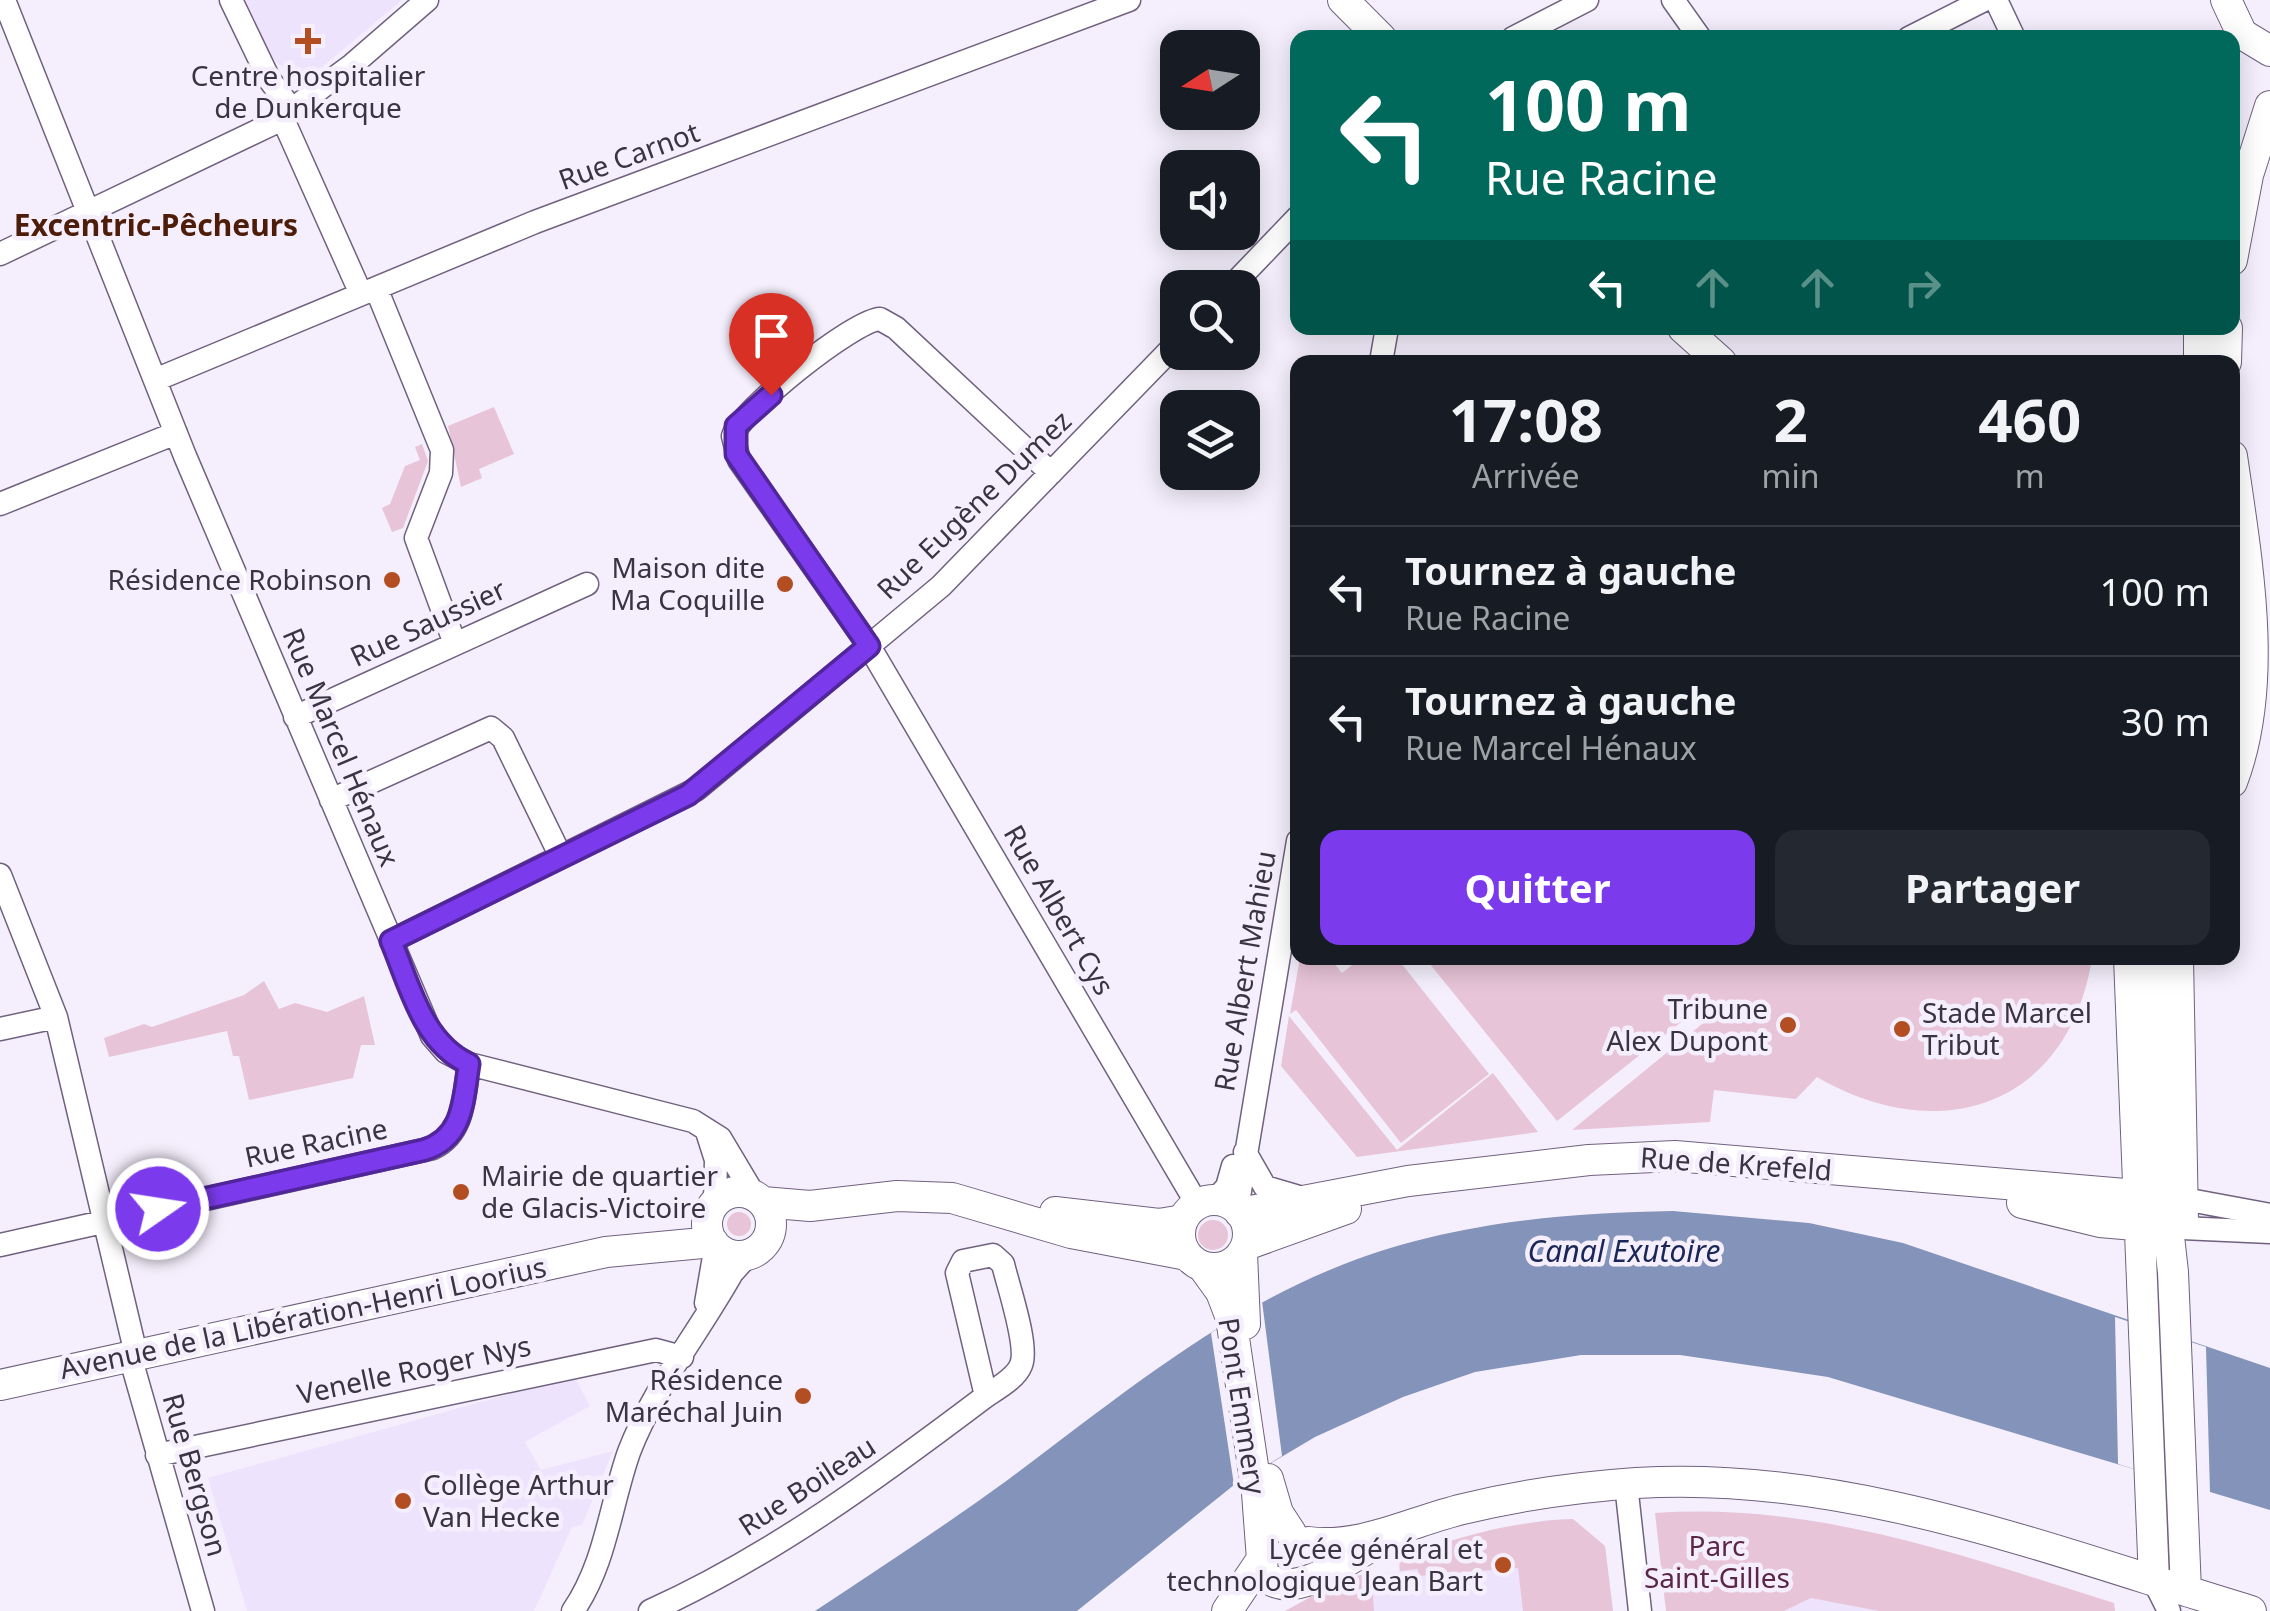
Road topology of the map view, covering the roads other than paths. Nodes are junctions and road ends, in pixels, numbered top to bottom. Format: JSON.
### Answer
{"nodes":[{"id":1,"x":4,"y":0,"type":"edge"},
{"id":2,"x":231,"y":0,"type":"edge"},
{"id":3,"x":427,"y":0,"type":"edge"},
{"id":4,"x":1129,"y":0,"type":"edge"},
{"id":5,"x":1343,"y":0,"type":"edge"},
{"id":6,"x":1587,"y":0,"type":"edge"},
{"id":7,"x":1672,"y":0,"type":"edge"},
{"id":8,"x":1984,"y":0,"type":"edge"},
{"id":9,"x":1996,"y":0,"type":"edge"},
{"id":10,"x":2227,"y":17,"type":"edge"},
{"id":11,"x":1373,"y":30,"type":"edge"},
{"id":12,"x":1528,"y":30,"type":"edge"},
{"id":13,"x":1694,"y":30,"type":"edge"},
{"id":14,"x":1925,"y":30,"type":"edge"},
{"id":15,"x":2010,"y":30,"type":"edge"},
{"id":16,"x":2270,"y":52,"type":"edge"},
{"id":17,"x":2270,"y":106,"type":"edge"},
{"id":18,"x":287,"y":113,"type":"junction"},
{"id":19,"x":90,"y":214,"type":"junction"},
{"id":20,"x":2240,"y":218,"type":"edge"},
{"id":21,"x":1290,"y":225,"type":"edge"},
{"id":22,"x":0,"y":254,"type":"edge"},
{"id":23,"x":1247,"y":270,"type":"edge"},
{"id":24,"x":369,"y":291,"type":"junction"},
{"id":25,"x":1691,"y":335,"type":"edge"},
{"id":26,"x":1713,"y":355,"type":"edge"},
{"id":27,"x":1160,"y":361,"type":"edge"},
{"id":28,"x":156,"y":380,"type":"junction"},
{"id":29,"x":176,"y":433,"type":"junction"},
{"id":30,"x":1051,"y":473,"type":"junction"},
{"id":31,"x":0,"y":504,"type":"edge"},
{"id":32,"x":2240,"y":517,"type":"edge"},
{"id":33,"x":586,"y":584,"type":"dead end"},
{"id":34,"x":456,"y":644,"type":"junction"},
{"id":35,"x":869,"y":646,"type":"junction"},
{"id":36,"x":295,"y":717,"type":"junction"},
{"id":37,"x":2240,"y":761,"type":"edge"},
{"id":38,"x":331,"y":800,"type":"junction"},
{"id":39,"x":561,"y":858,"type":"junction"},
{"id":40,"x":0,"y":875,"type":"edge"},
{"id":41,"x":1290,"y":887,"type":"edge"},
{"id":42,"x":391,"y":941,"type":"junction"},
{"id":43,"x":2130,"y":965,"type":"edge"},
{"id":44,"x":2154,"y":965,"type":"edge"},
{"id":45,"x":2178,"y":965,"type":"edge"},
{"id":46,"x":56,"y":1017,"type":"junction"},
{"id":47,"x":0,"y":1029,"type":"edge"},
{"id":48,"x":469,"y":1064,"type":"junction"},
{"id":49,"x":1251,"y":1111,"type":"junction"},
{"id":50,"x":700,"y":1124,"type":"junction"},
{"id":51,"x":1245,"y":1152,"type":"junction"},
{"id":52,"x":1481,"y":1174,"type":"junction"},
{"id":53,"x":1318,"y":1197,"type":"junction"},
{"id":54,"x":758,"y":1198,"type":"junction"},
{"id":55,"x":853,"y":1201,"type":"junction"},
{"id":56,"x":968,"y":1202,"type":"junction"},
{"id":57,"x":713,"y":1205,"type":"junction"},
{"id":58,"x":1215,"y":1209,"type":"junction"},
{"id":59,"x":2162,"y":1212,"type":"junction"},
{"id":60,"x":2270,"y":1215,"type":"edge"},
{"id":61,"x":105,"y":1222,"type":"junction"},
{"id":62,"x":2270,"y":1232,"type":"edge"},
{"id":63,"x":714,"y":1243,"type":"junction"},
{"id":64,"x":0,"y":1245,"type":"edge"},
{"id":65,"x":758,"y":1246,"type":"junction"},
{"id":66,"x":1244,"y":1249,"type":"junction"},
{"id":67,"x":606,"y":1252,"type":"junction"},
{"id":68,"x":1195,"y":1261,"type":"junction"},
{"id":69,"x":2158,"y":1277,"type":"junction"},
{"id":70,"x":1232,"y":1296,"type":"junction"},
{"id":71,"x":686,"y":1350,"type":"junction"},
{"id":72,"x":132,"y":1355,"type":"junction"},
{"id":73,"x":0,"y":1384,"type":"edge"},
{"id":74,"x":986,"y":1396,"type":"junction"},
{"id":75,"x":157,"y":1455,"type":"junction"},
{"id":76,"x":1626,"y":1484,"type":"junction"},
{"id":77,"x":1265,"y":1501,"type":"junction"},
{"id":78,"x":2168,"y":1526,"type":"junction"},
{"id":79,"x":1398,"y":1528,"type":"junction"},
{"id":80,"x":1300,"y":1537,"type":"junction"},
{"id":81,"x":1260,"y":1557,"type":"junction"},
{"id":82,"x":1295,"y":1584,"type":"junction"},
{"id":83,"x":2153,"y":1596,"type":"edge"},
{"id":84,"x":2181,"y":1604,"type":"edge"},
{"id":85,"x":203,"y":1611,"type":"edge"},
{"id":86,"x":573,"y":1611,"type":"edge"},
{"id":87,"x":650,"y":1611,"type":"edge"},
{"id":88,"x":1227,"y":1611,"type":"edge"},
{"id":89,"x":1252,"y":1611,"type":"edge"},
{"id":90,"x":1640,"y":1611,"type":"edge"},
{"id":91,"x":2251,"y":1611,"type":"edge"}],
"edges":[{"from":1,"to":19,"type":"street","name":"Rue Marcel Hénaux"},
{"from":2,"to":18,"type":"street"},
{"from":3,"to":18,"type":"street"},
{"from":4,"to":24,"type":"street","name":"Rue Carnot"},
{"from":5,"to":11,"type":"street"},
{"from":6,"to":12,"type":"street"},
{"from":7,"to":13,"type":"street"},
{"from":8,"to":14,"type":"street"},
{"from":9,"to":15,"type":"street"},
{"from":10,"to":16,"type":"street"},
{"from":17,"to":20,"type":"street"},
{"from":18,"to":19,"type":"street"},
{"from":18,"to":24,"type":"street"},
{"from":19,"to":22,"type":"street"},
{"from":19,"to":28,"type":"street","name":"Rue Marcel Hénaux"},
{"from":21,"to":23,"type":"street"},
{"from":24,"to":28,"type":"street","name":"Rue Carnot"},
{"from":24,"to":34,"type":"street"},
{"from":25,"to":26,"type":"street"},
{"from":27,"to":30,"type":"street","name":"Rue Eugène Dumez"},
{"from":28,"to":29,"type":"street","name":"Rue Marcel Hénaux"},
{"from":29,"to":31,"type":"street"},
{"from":29,"to":36,"type":"street","name":"Rue Marcel Hénaux"},
{"from":30,"to":35,"type":"street","name":"Rue Eugène Dumez"},
{"from":30,"to":35,"type":"street","name":"Rue Albert Cys"},
{"from":32,"to":37,"type":"street"},
{"from":33,"to":34,"type":"street","name":"Rue Saussier"},
{"from":34,"to":36,"type":"street","name":"Rue Saussier"},
{"from":35,"to":39,"type":"street","name":"Rue Eugène Dumez"},
{"from":35,"to":58,"type":"street","name":"Rue Albert Cys"},
{"from":36,"to":38,"type":"street","name":"Rue Marcel Hénaux"},
{"from":38,"to":39,"type":"street"},
{"from":38,"to":42,"type":"street","name":"Rue Marcel Hénaux"},
{"from":39,"to":42,"type":"street","name":"Rue Eugène Dumez"},
{"from":40,"to":46,"type":"street","name":"Rue Bergson"},
{"from":41,"to":49,"type":"street","name":"Rue Albert Mahieu"},
{"from":42,"to":48,"type":"street","name":"Rue Marcel Hénaux"},
{"from":43,"to":59,"type":"street"},
{"from":44,"to":59,"type":"street"},
{"from":45,"to":59,"type":"street"},
{"from":46,"to":47,"type":"street"},
{"from":46,"to":61,"type":"street","name":"Rue Bergson"},
{"from":48,"to":50,"type":"street","name":"Rue Marcel Hénaux"},
{"from":48,"to":61,"type":"street","name":"Rue Racine"},
{"from":49,"to":51,"type":"street","name":"Rue Albert Mahieu"},
{"from":49,"to":58,"type":"street","name":"Rue Albert Mahieu"},
{"from":50,"to":54,"type":"street"},
{"from":50,"to":57,"type":"street"},
{"from":51,"to":53,"type":"street","name":"Rue de Krefeld"},
{"from":51,"to":58,"type":"street","name":"Rue Albert Mahieu"},
{"from":52,"to":53,"type":"street","name":"Rue de Krefeld"},
{"from":52,"to":59,"type":"street","name":"Rue de Krefeld"},
{"from":52,"to":66,"type":"street","name":"Rue de Krefeld"},
{"from":53,"to":58,"type":"street","name":"Rue de Krefeld"},
{"from":54,"to":55,"type":"street"},
{"from":54,"to":57,"type":"street"},
{"from":54,"to":65,"type":"street"},
{"from":55,"to":56,"type":"street"},
{"from":55,"to":65,"type":"street"},
{"from":56,"to":58,"type":"street","name":"Rue de Krefeld"},
{"from":56,"to":68,"type":"street"},
{"from":57,"to":63,"type":"street"},
{"from":57,"to":67,"type":"street","name":"Avenue de la Libération-Henri Loorius"},
{"from":58,"to":66,"type":"street"},
{"from":58,"to":68,"type":"street"},
{"from":59,"to":60,"type":"street"},
{"from":59,"to":62,"type":"street"},
{"from":59,"to":69,"type":"street"},
{"from":59,"to":69,"type":"street"},
{"from":61,"to":64,"type":"street","name":"Rue Racine"},
{"from":61,"to":72,"type":"street","name":"Rue Bergson"},
{"from":63,"to":65,"type":"street"},
{"from":63,"to":67,"type":"street","name":"Avenue de la Libération-Henri Loorius"},
{"from":63,"to":71,"type":"street"},
{"from":65,"to":71,"type":"street"},
{"from":66,"to":68,"type":"street"},
{"from":66,"to":70,"type":"street","name":"Pont Emmery"},
{"from":67,"to":72,"type":"street","name":"Avenue de la Libération-Henri Loorius"},
{"from":68,"to":70,"type":"street","name":"Pont Emmery"},
{"from":69,"to":78,"type":"street"},
{"from":70,"to":77,"type":"street","name":"Pont Emmery"},
{"from":71,"to":75,"type":"street","name":"Venelle Roger Nys"},
{"from":71,"to":86,"type":"street"},
{"from":72,"to":73,"type":"street","name":"Avenue de la Libération-Henri Loorius"},
{"from":72,"to":75,"type":"street","name":"Rue Bergson"},
{"from":74,"to":74,"type":"street","name":"Rue Boileau"},
{"from":74,"to":87,"type":"street","name":"Rue Boileau"},
{"from":75,"to":85,"type":"street","name":"Rue Bergson"},
{"from":76,"to":79,"type":"street"},
{"from":76,"to":83,"type":"street"},
{"from":76,"to":90,"type":"street"},
{"from":77,"to":80,"type":"street","name":"Pont Emmery"},
{"from":77,"to":81,"type":"street","name":"Pont Emmery"},
{"from":78,"to":83,"type":"street"},
{"from":78,"to":84,"type":"street"},
{"from":79,"to":80,"type":"street"},
{"from":79,"to":82,"type":"street"},
{"from":80,"to":81,"type":"street"},
{"from":80,"to":82,"type":"street"},
{"from":81,"to":82,"type":"street"},
{"from":81,"to":88,"type":"street"},
{"from":82,"to":89,"type":"street"},
{"from":83,"to":84,"type":"street"},
{"from":84,"to":91,"type":"street"}]}
